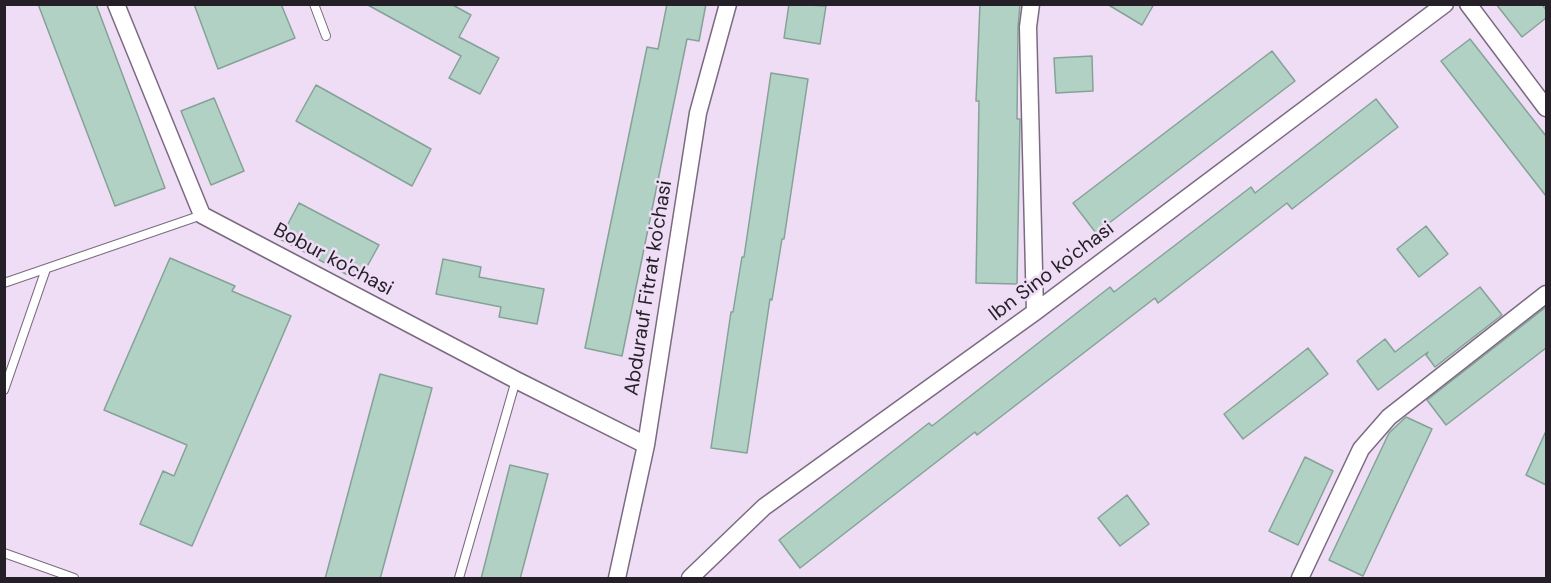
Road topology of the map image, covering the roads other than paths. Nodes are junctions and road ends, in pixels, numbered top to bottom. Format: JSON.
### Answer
{"nodes":[{"id":1,"x":116,"y":4,"type":"edge"},
{"id":2,"x":314,"y":4,"type":"edge"},
{"id":3,"x":728,"y":4,"type":"edge"},
{"id":4,"x":1031,"y":4,"type":"edge"},
{"id":5,"x":1445,"y":4,"type":"edge"},
{"id":6,"x":1468,"y":4,"type":"edge"},
{"id":7,"x":326,"y":36,"type":"dead end"},
{"id":8,"x":1546,"y":108,"type":"edge"},
{"id":9,"x":202,"y":214,"type":"junction"},
{"id":10,"x":46,"y":269,"type":"junction"},
{"id":11,"x":4,"y":283,"type":"edge"},
{"id":12,"x":1546,"y":294,"type":"edge"},
{"id":13,"x":1035,"y":312,"type":"junction"},
{"id":14,"x":516,"y":380,"type":"junction"},
{"id":15,"x":4,"y":390,"type":"edge"},
{"id":16,"x":646,"y":445,"type":"junction"},
{"id":17,"x":4,"y":552,"type":"edge"},
{"id":18,"x":74,"y":579,"type":"edge"},
{"id":19,"x":459,"y":579,"type":"edge"},
{"id":20,"x":617,"y":579,"type":"edge"},
{"id":21,"x":690,"y":579,"type":"edge"},
{"id":22,"x":1300,"y":579,"type":"edge"}],
"edges":[{"from":1,"to":9,"type":"street"},
{"from":2,"to":7,"type":"lane"},
{"from":3,"to":16,"type":"street","name":"Abdurauf Fitrat ko'chasi"},
{"from":4,"to":13,"type":"street"},
{"from":5,"to":13,"type":"street","name":"Ibn Sino ko'chasi"},
{"from":6,"to":8,"type":"street"},
{"from":9,"to":10,"type":"lane"},
{"from":9,"to":14,"type":"street","name":"Bobur ko'chasi"},
{"from":10,"to":11,"type":"lane"},
{"from":10,"to":15,"type":"lane"},
{"from":12,"to":22,"type":"street"},
{"from":13,"to":21,"type":"street","name":"Ibn Sino ko'chasi"},
{"from":14,"to":16,"type":"street","name":"Bobur ko'chasi"},
{"from":14,"to":19,"type":"lane"},
{"from":16,"to":20,"type":"street","name":"Abdurauf Fitrat ko'chasi"},
{"from":17,"to":18,"type":"lane"}]}
